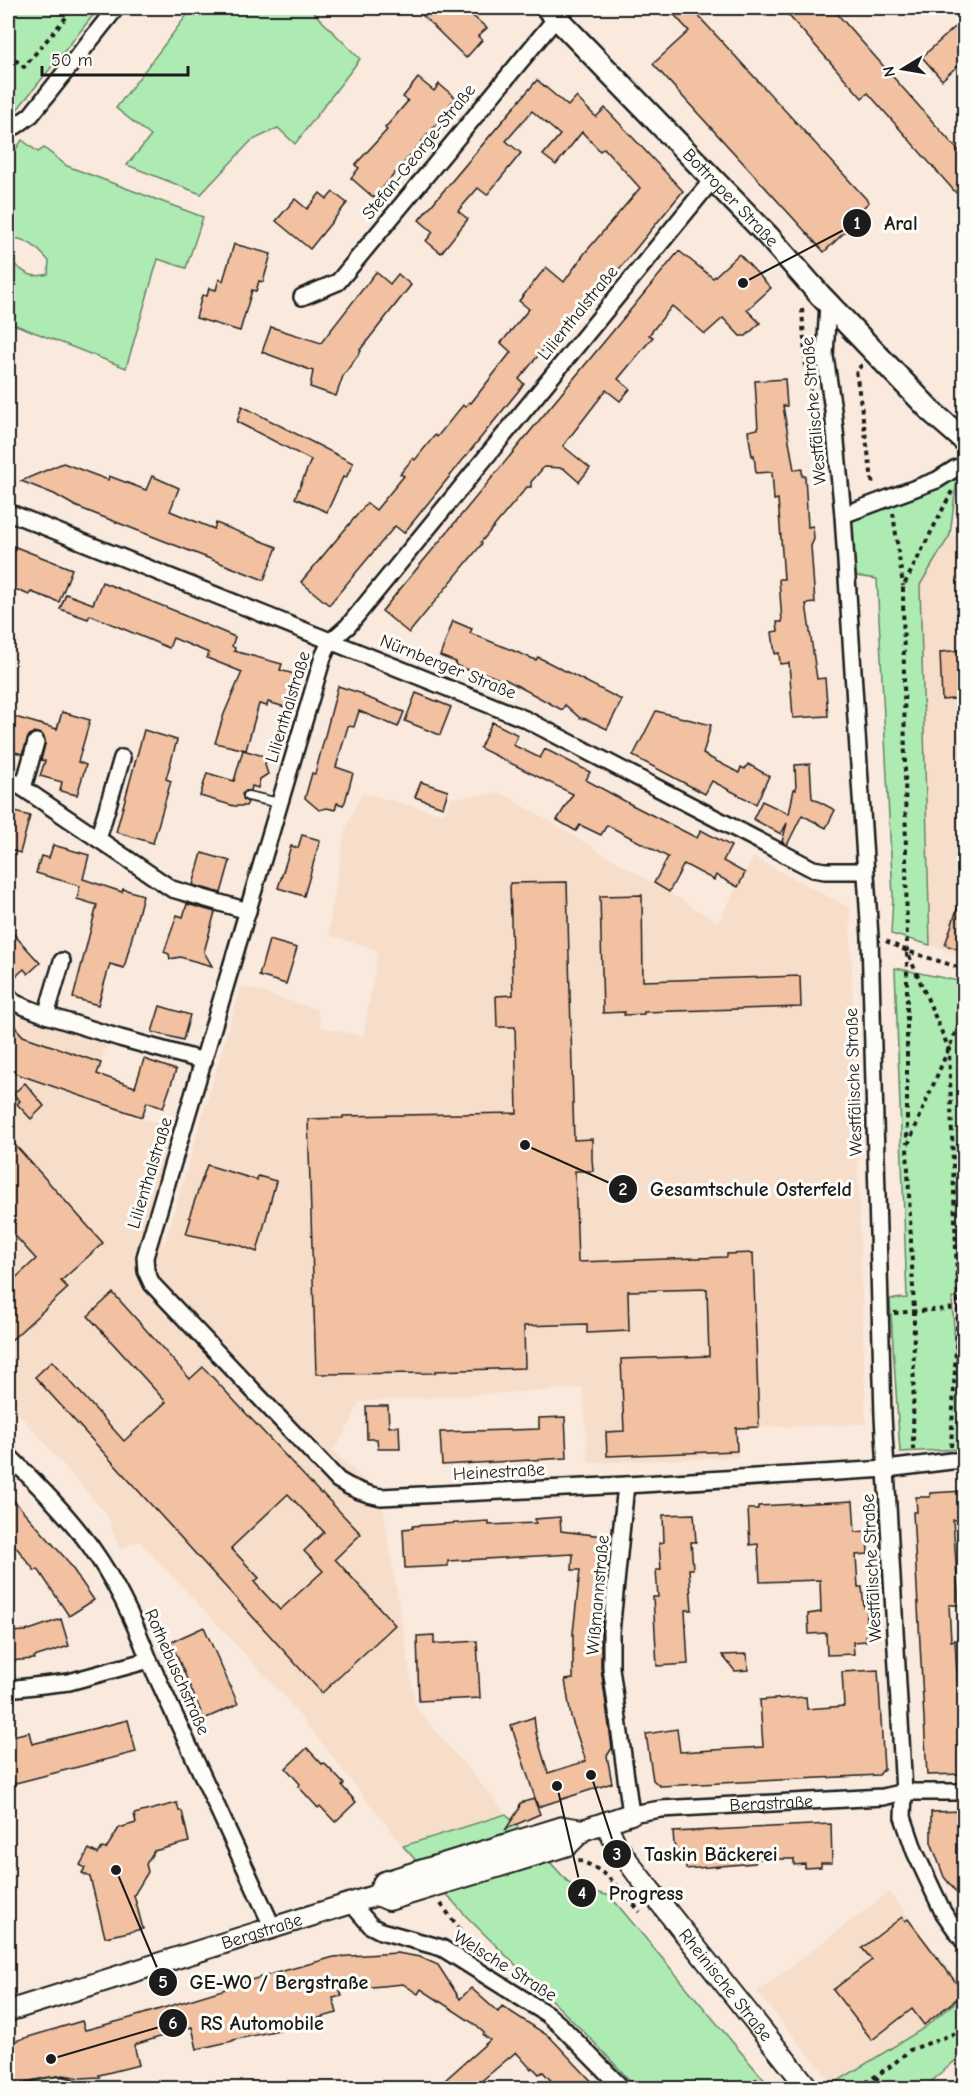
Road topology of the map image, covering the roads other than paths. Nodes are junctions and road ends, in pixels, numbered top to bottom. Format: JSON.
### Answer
{"nodes":[{"id":1,"x":116,"y":8,"type":"edge"},
{"id":2,"x":552,"y":12,"type":"edge"},
{"id":3,"x":16,"y":126,"type":"dead end"},
{"id":4,"x":713,"y":179,"type":"junction"},
{"id":5,"x":302,"y":297,"type":"dead end"},
{"id":6,"x":828,"y":303,"type":"junction"},
{"id":7,"x":964,"y":440,"type":"edge"},
{"id":8,"x":964,"y":465,"type":"edge"},
{"id":9,"x":8,"y":512,"type":"edge"},
{"id":10,"x":843,"y":515,"type":"junction"},
{"id":11,"x":330,"y":642,"type":"junction"},
{"id":12,"x":36,"y":742,"type":"dead end"},
{"id":13,"x":122,"y":758,"type":"dead end"},
{"id":14,"x":8,"y":778,"type":"edge"},
{"id":15,"x":22,"y":788,"type":"junction"},
{"id":16,"x":248,"y":796,"type":"dead end"},
{"id":17,"x":279,"y":803,"type":"junction"},
{"id":18,"x":98,"y":839,"type":"junction"},
{"id":19,"x":864,"y":871,"type":"junction"},
{"id":20,"x":248,"y":911,"type":"junction"},
{"id":21,"x":62,"y":961,"type":"dead end"},
{"id":22,"x":8,"y":995,"type":"edge"},
{"id":23,"x":46,"y":1015,"type":"junction"},
{"id":24,"x":204,"y":1061,"type":"junction"},
{"id":25,"x":145,"y":1257,"type":"joint"},
{"id":26,"x":8,"y":1456,"type":"edge"},
{"id":27,"x":958,"y":1461,"type":"edge"},
{"id":28,"x":886,"y":1468,"type":"junction"},
{"id":29,"x":626,"y":1485,"type":"junction"},
{"id":30,"x":149,"y":1660,"type":"junction"},
{"id":31,"x":8,"y":1689,"type":"edge"},
{"id":32,"x":904,"y":1792,"type":"junction"},
{"id":33,"x":964,"y":1792,"type":"edge"},
{"id":34,"x":632,"y":1814,"type":"junction"},
{"id":35,"x":606,"y":1823,"type":"junction"},
{"id":36,"x":583,"y":1830,"type":"junction"},
{"id":37,"x":377,"y":1895,"type":"junction"},
{"id":38,"x":351,"y":1904,"type":"junction"},
{"id":39,"x":273,"y":1928,"type":"junction"},
{"id":40,"x":964,"y":1942,"type":"edge"},
{"id":41,"x":8,"y":2012,"type":"edge"},
{"id":42,"x":25,"y":2088,"type":"edge"},
{"id":43,"x":77,"y":2088,"type":"edge"},
{"id":44,"x":622,"y":2088,"type":"edge"},
{"id":45,"x":808,"y":2088,"type":"edge"}],
"edges":[{"from":1,"to":3,"type":"street"},
{"from":2,"to":4,"type":"main road","name":"Bottroper Straße"},
{"from":2,"to":5,"type":"street","name":"Stefan-George-Straße"},
{"from":4,"to":6,"type":"main road","name":"Bottroper Straße"},
{"from":4,"to":11,"type":"street","name":"Lilienthalstraße"},
{"from":6,"to":7,"type":"main road","name":"Bottroper Straße"},
{"from":6,"to":10,"type":"street","name":"Westfälische Straße"},
{"from":8,"to":10,"type":"street"},
{"from":9,"to":11,"type":"street","name":"Nürnberger Straße"},
{"from":10,"to":19,"type":"street","name":"Westfälische Straße"},
{"from":11,"to":17,"type":"street","name":"Lilienthalstraße"},
{"from":11,"to":19,"type":"street","name":"Nürnberger Straße"},
{"from":12,"to":15,"type":"street"},
{"from":13,"to":18,"type":"street"},
{"from":14,"to":15,"type":"street"},
{"from":15,"to":18,"type":"street"},
{"from":16,"to":17,"type":"lane"},
{"from":17,"to":20,"type":"street","name":"Lilienthalstraße"},
{"from":18,"to":20,"type":"street"},
{"from":19,"to":28,"type":"street","name":"Westfälische Straße"},
{"from":20,"to":24,"type":"street","name":"Lilienthalstraße"},
{"from":21,"to":23,"type":"street"},
{"from":22,"to":23,"type":"street"},
{"from":23,"to":24,"type":"street"},
{"from":24,"to":25,"type":"street","name":"Lilienthalstraße"},
{"from":25,"to":29,"type":"street","name":"Heinestraße"},
{"from":26,"to":30,"type":"street","name":"Rothebuschstraße"},
{"from":27,"to":28,"type":"street","name":"Heinestraße"},
{"from":28,"to":29,"type":"street","name":"Heinestraße"},
{"from":28,"to":32,"type":"street","name":"Westfälische Straße"},
{"from":29,"to":34,"type":"street","name":"Wißmannstraße"},
{"from":30,"to":31,"type":"street"},
{"from":30,"to":39,"type":"street","name":"Rothebuschstraße"},
{"from":32,"to":33,"type":"street","name":"Bergstraße"},
{"from":32,"to":34,"type":"street","name":"Bergstraße"},
{"from":32,"to":40,"type":"street","name":"Westfälische Straße"},
{"from":34,"to":35,"type":"street","name":"Bergstraße"},
{"from":35,"to":36,"type":"street","name":"Bergstraße"},
{"from":35,"to":45,"type":"street","name":"Rheinische Straße"},
{"from":36,"to":37,"type":"street","name":"Bergstraße"},
{"from":36,"to":37,"type":"street","name":"Bergstraße"},
{"from":37,"to":38,"type":"street","name":"Bergstraße"},
{"from":38,"to":39,"type":"street","name":"Bergstraße"},
{"from":38,"to":44,"type":"street","name":"Welsche Straße"},
{"from":39,"to":41,"type":"street","name":"Bergstraße"},
{"from":42,"to":43,"type":"lane"}]}
